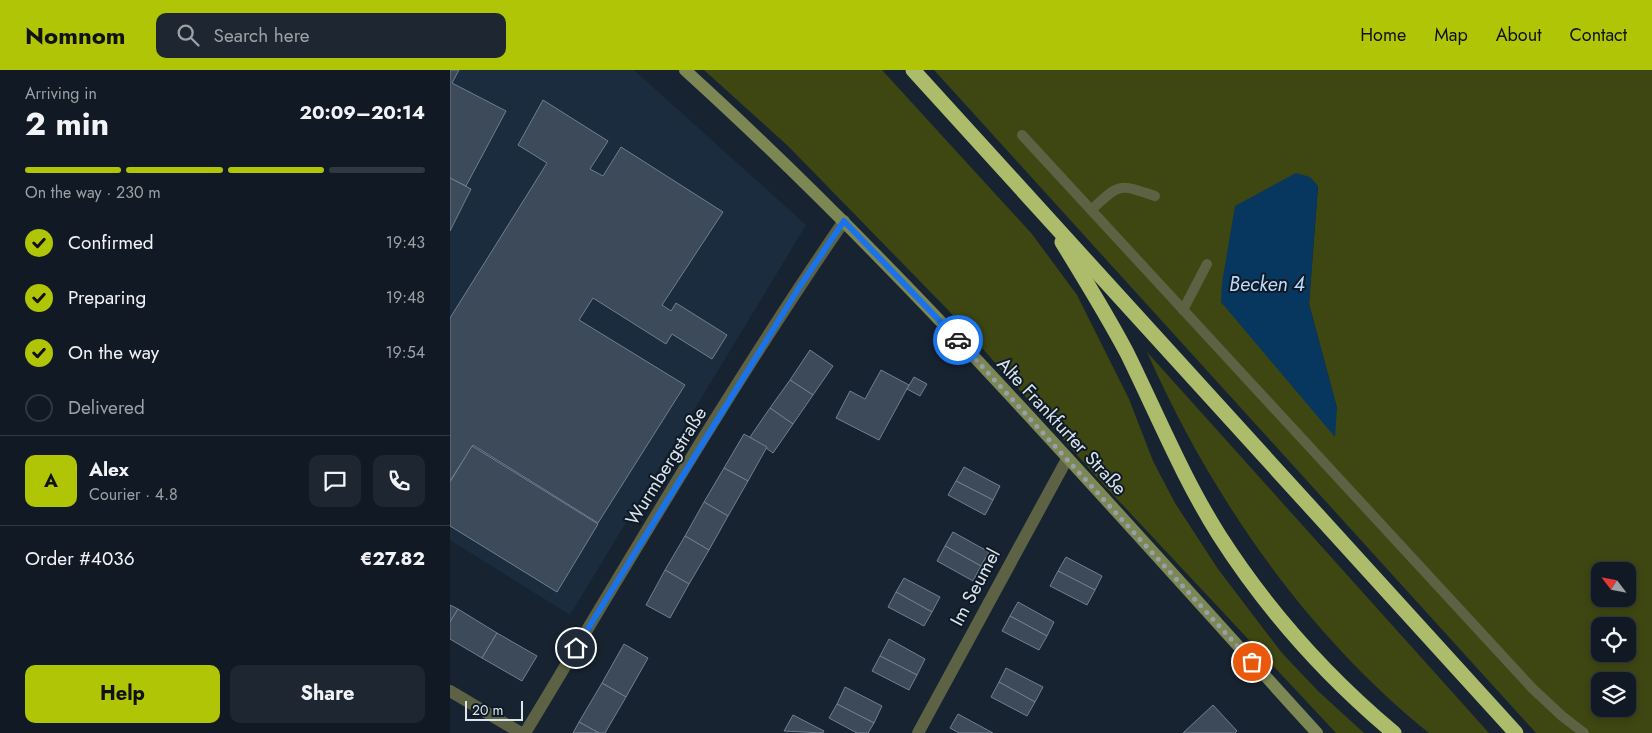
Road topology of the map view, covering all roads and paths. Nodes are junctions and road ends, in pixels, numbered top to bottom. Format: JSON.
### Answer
{"nodes":[{"id":1,"x":685,"y":70,"type":"edge"},
{"id":2,"x":913,"y":70,"type":"edge"},
{"id":3,"x":1022,"y":135,"type":"dead end"},
{"id":4,"x":1025,"y":190,"type":"junction"},
{"id":5,"x":1155,"y":196,"type":"dead end"},
{"id":6,"x":1091,"y":210,"type":"junction"},
{"id":7,"x":844,"y":221,"type":"junction"},
{"id":8,"x":1207,"y":264,"type":"dead end"},
{"id":9,"x":1183,"y":310,"type":"junction"},
{"id":10,"x":1067,"y":459,"type":"junction"},
{"id":11,"x":450,"y":691,"type":"edge"},
{"id":12,"x":523,"y":733,"type":"edge"},
{"id":13,"x":918,"y":733,"type":"edge"},
{"id":14,"x":1317,"y":733,"type":"edge"},
{"id":15,"x":1394,"y":733,"type":"edge"},
{"id":16,"x":1516,"y":733,"type":"edge"},
{"id":17,"x":1584,"y":733,"type":"edge"}],
"edges":[{"from":1,"to":7,"type":"street","name":"Alte Frankfurter Straße"},
{"from":2,"to":4,"type":"highway"},
{"from":3,"to":6,"type":"lane"},
{"from":4,"to":15,"type":"highway"},
{"from":4,"to":16,"type":"highway"},
{"from":5,"to":6,"type":"lane"},
{"from":6,"to":9,"type":"lane"},
{"from":7,"to":10,"type":"street","name":"Alte Frankfurter Straße"},
{"from":7,"to":12,"type":"street","name":"Wurmbergstraße"},
{"from":8,"to":9,"type":"lane"},
{"from":9,"to":17,"type":"lane"},
{"from":10,"to":13,"type":"street","name":"Im Seumel"},
{"from":10,"to":14,"type":"street","name":"Alte Frankfurter Straße"},
{"from":11,"to":12,"type":"street","name":"Wurmbergstraße"}]}
